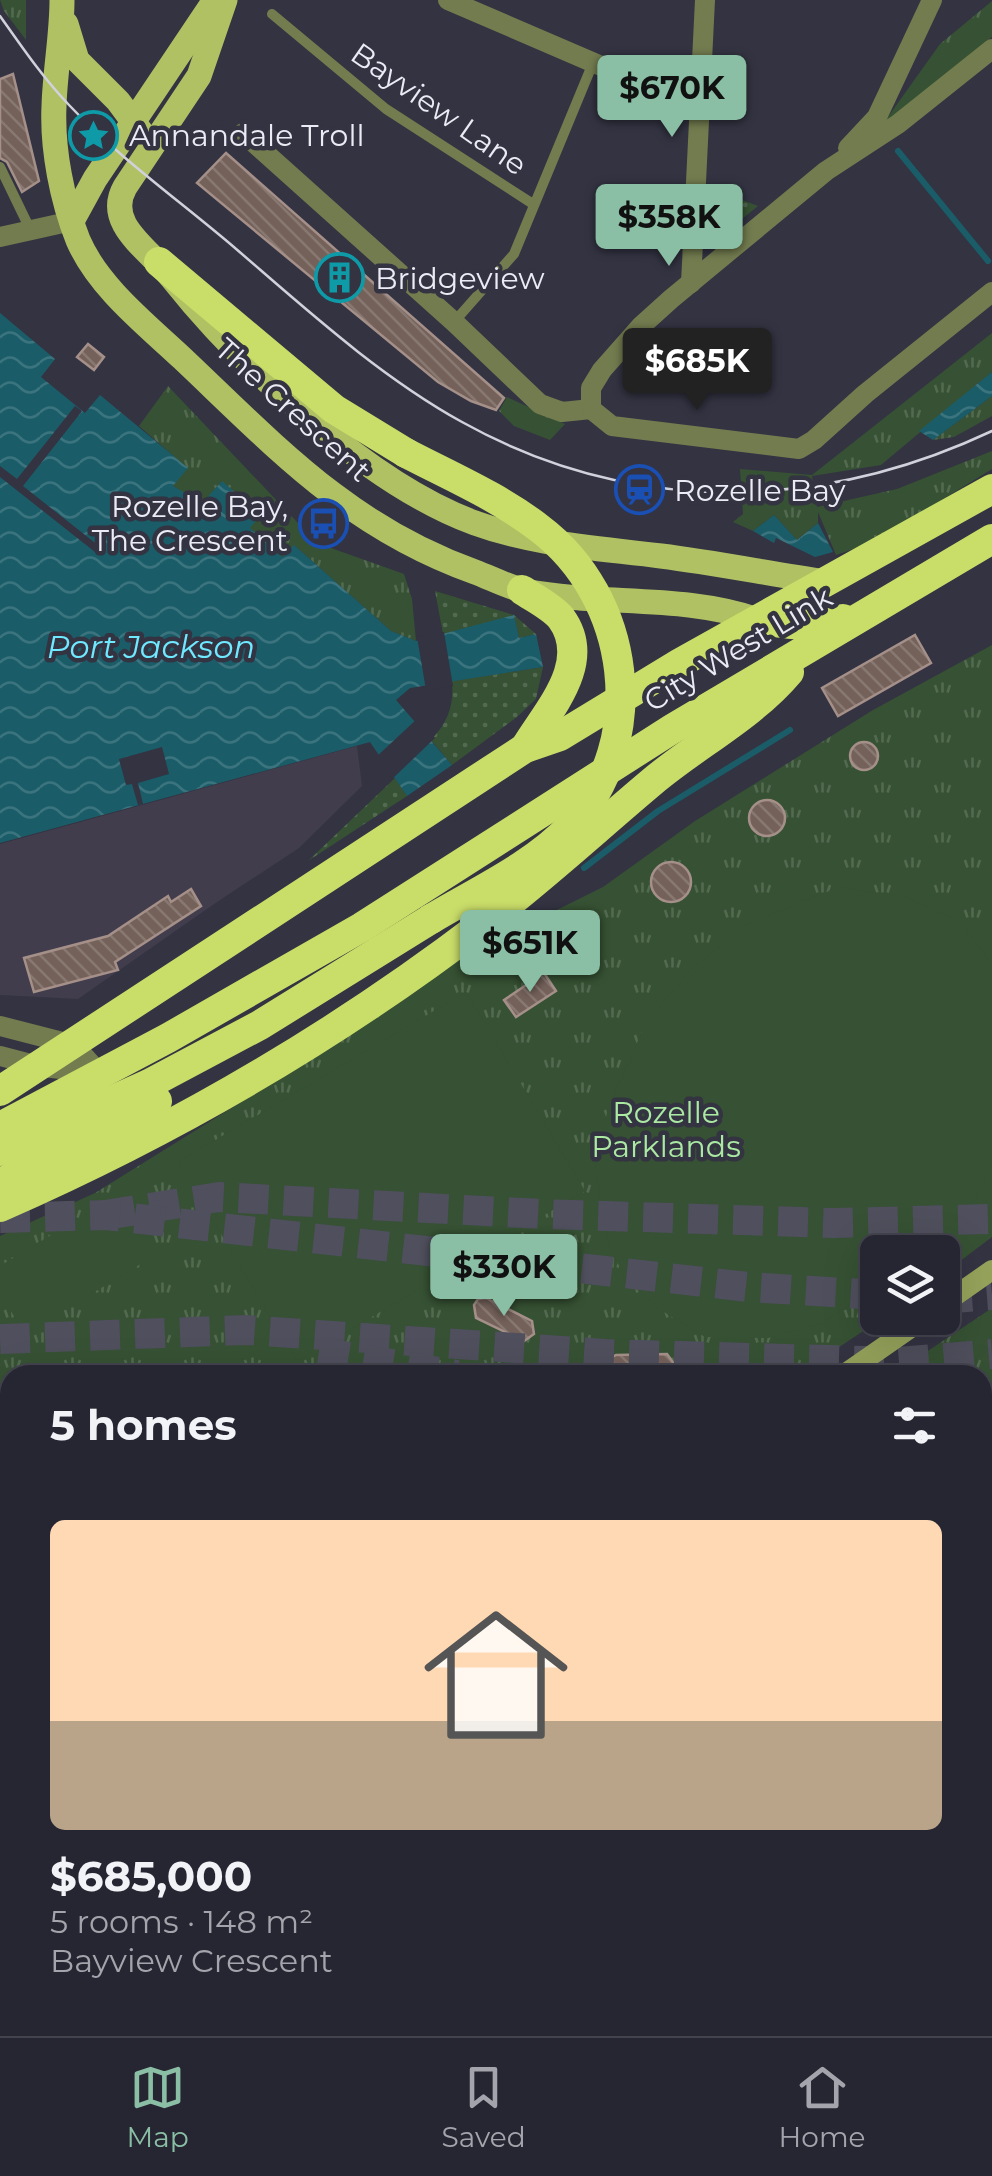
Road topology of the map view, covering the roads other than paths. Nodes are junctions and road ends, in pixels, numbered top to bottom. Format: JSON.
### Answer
{"nodes":[{"id":1,"x":216,"y":0,"type":"edge"},
{"id":2,"x":225,"y":0,"type":"edge"},
{"id":3,"x":448,"y":0,"type":"edge"},
{"id":4,"x":704,"y":0,"type":"edge"},
{"id":5,"x":932,"y":0,"type":"edge"},
{"id":6,"x":62,"y":3,"type":"edge"},
{"id":7,"x":272,"y":14,"type":"dead end"},
{"id":8,"x":992,"y":48,"type":"edge"},
{"id":9,"x":593,"y":64,"type":"junction"},
{"id":10,"x":700,"y":97,"type":"junction"},
{"id":11,"x":135,"y":121,"type":"junction"},
{"id":12,"x":243,"y":132,"type":"dead end"},
{"id":13,"x":145,"y":156,"type":"junction"},
{"id":14,"x":0,"y":166,"type":"edge"},
{"id":15,"x":826,"y":171,"type":"junction"},
{"id":16,"x":532,"y":204,"type":"junction"},
{"id":17,"x":72,"y":221,"type":"junction"},
{"id":18,"x":30,"y":230,"type":"junction"},
{"id":19,"x":0,"y":237,"type":"edge"},
{"id":20,"x":159,"y":262,"type":"junction"},
{"id":21,"x":691,"y":283,"type":"junction"},
{"id":22,"x":992,"y":292,"type":"edge"},
{"id":23,"x":454,"y":322,"type":"junction"},
{"id":24,"x":591,"y":409,"type":"junction"},
{"id":25,"x":992,"y":489,"type":"edge"},
{"id":26,"x":992,"y":539,"type":"edge"},
{"id":27,"x":767,"y":573,"type":"joint"},
{"id":28,"x":826,"y":582,"type":"junction"},
{"id":29,"x":522,"y":590,"type":"junction"},
{"id":30,"x":873,"y":609,"type":"junction"},
{"id":31,"x":749,"y":617,"type":"junction"},
{"id":32,"x":810,"y":647,"type":"junction"},
{"id":33,"x":526,"y":748,"type":"junction"},
{"id":34,"x":260,"y":1024,"type":"junction"},
{"id":35,"x":0,"y":1026,"type":"edge"},
{"id":36,"x":74,"y":1044,"type":"junction"},
{"id":37,"x":0,"y":1056,"type":"edge"},
{"id":38,"x":42,"y":1067,"type":"junction"},
{"id":39,"x":100,"y":1074,"type":"junction"},
{"id":40,"x":0,"y":1091,"type":"edge"},
{"id":41,"x":91,"y":1112,"type":"junction"},
{"id":42,"x":0,"y":1127,"type":"edge"},
{"id":43,"x":0,"y":1152,"type":"edge"},
{"id":44,"x":65,"y":1152,"type":"junction"},
{"id":45,"x":0,"y":1183,"type":"edge"},
{"id":46,"x":0,"y":1206,"type":"edge"},
{"id":47,"x":992,"y":1270,"type":"edge"},
{"id":48,"x":960,"y":1292,"type":"edge"},
{"id":49,"x":901,"y":1335,"type":"edge"},
{"id":50,"x":858,"y":1365,"type":"edge"}],
"edges":[{"from":1,"to":11,"type":"main road"},
{"from":2,"to":13,"type":"main road"},
{"from":3,"to":9,"type":"street"},
{"from":4,"to":10,"type":"street"},
{"from":5,"to":15,"type":"street"},
{"from":6,"to":11,"type":"main road"},
{"from":6,"to":17,"type":"main road","name":"The Crescent"},
{"from":7,"to":16,"type":"lane","name":"Bayview Lane"},
{"from":8,"to":15,"type":"street"},
{"from":9,"to":10,"type":"street"},
{"from":9,"to":16,"type":"lane"},
{"from":10,"to":21,"type":"street"},
{"from":11,"to":13,"type":"main road"},
{"from":11,"to":17,"type":"main road"},
{"from":12,"to":23,"type":"street"},
{"from":13,"to":17,"type":"main road"},
{"from":13,"to":20,"type":"main road","name":"The Crescent"},
{"from":14,"to":18,"type":"lane"},
{"from":15,"to":21,"type":"street"},
{"from":16,"to":23,"type":"lane"},
{"from":17,"to":18,"type":"street"},
{"from":17,"to":29,"type":"main road","name":"The Crescent"},
{"from":18,"to":19,"type":"street"},
{"from":20,"to":27,"type":"main road","name":"The Crescent"},
{"from":20,"to":34,"type":"highway","bridge":true},
{"from":21,"to":24,"type":"street"},
{"from":22,"to":24,"type":"street"},
{"from":23,"to":24,"type":"street"},
{"from":25,"to":28,"type":"highway","name":"City West Link"},
{"from":26,"to":30,"type":"highway","name":"City West Link"},
{"from":27,"to":28,"type":"main road","name":"City West Link"},
{"from":28,"to":31,"type":"highway","name":"City West Link"},
{"from":29,"to":31,"type":"main road","name":"The Crescent"},
{"from":29,"to":33,"type":"highway"},
{"from":30,"to":31,"type":"highway"},
{"from":30,"to":32,"type":"highway","name":"City West Link"},
{"from":31,"to":33,"type":"highway","name":"City West Link"},
{"from":32,"to":39,"type":"highway","name":"City West Link"},
{"from":32,"to":46,"type":"highway"},
{"from":33,"to":36,"type":"highway"},
{"from":34,"to":41,"type":"highway"},
{"from":34,"to":44,"type":"highway"},
{"from":35,"to":36,"type":"street"},
{"from":36,"to":38,"type":"highway"},
{"from":36,"to":39,"type":"street"},
{"from":37,"to":38,"type":"street"},
{"from":38,"to":39,"type":"street"},
{"from":38,"to":40,"type":"highway"},
{"from":39,"to":41,"type":"highway"},
{"from":39,"to":42,"type":"highway"},
{"from":41,"to":43,"type":"highway"},
{"from":41,"to":44,"type":"highway"},
{"from":44,"to":45,"type":"highway"},
{"from":47,"to":48,"type":"main road"},
{"from":49,"to":50,"type":"main road"}]}
